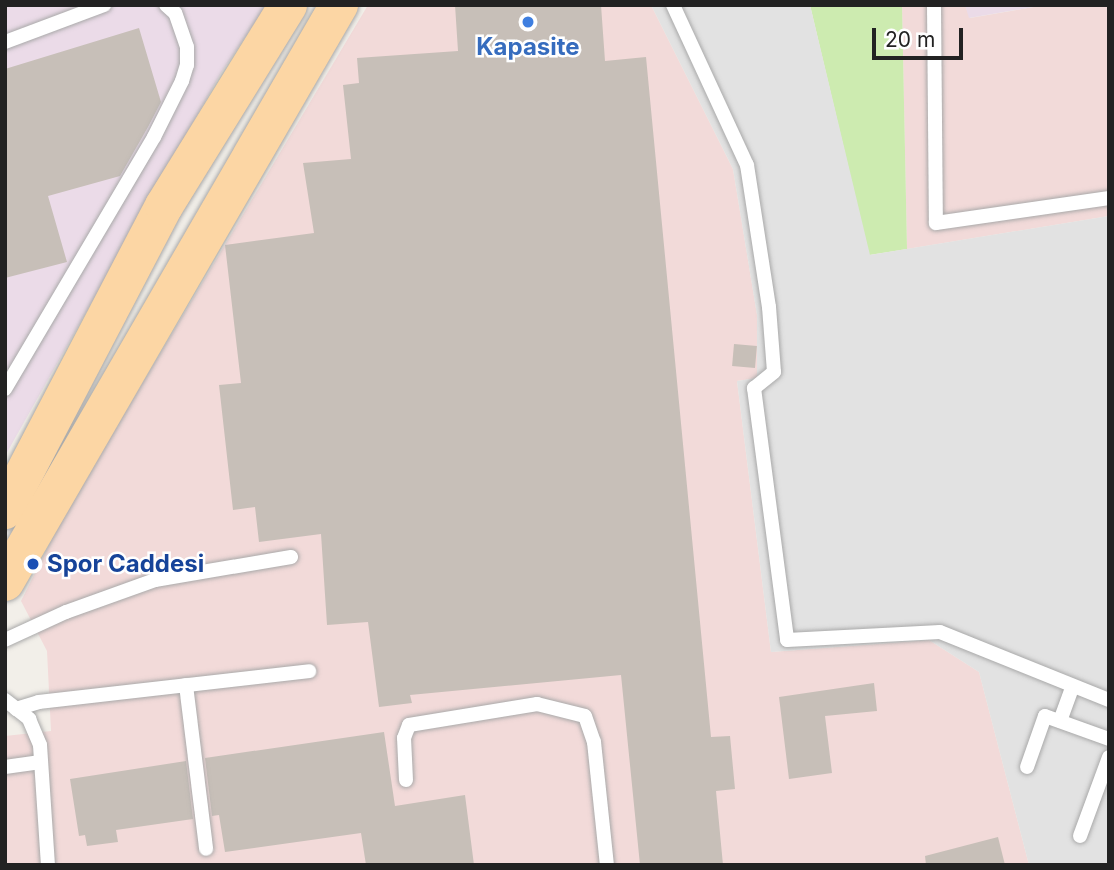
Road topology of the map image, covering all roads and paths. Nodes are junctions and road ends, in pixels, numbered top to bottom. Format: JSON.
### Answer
{"nodes":[{"id":1,"x":104,"y":5,"type":"edge"},
{"id":2,"x":166,"y":5,"type":"edge"},
{"id":3,"x":288,"y":5,"type":"edge"},
{"id":4,"x":339,"y":5,"type":"edge"},
{"id":5,"x":673,"y":5,"type":"edge"},
{"id":6,"x":934,"y":5,"type":"edge"},
{"id":7,"x":5,"y":42,"type":"edge"},
{"id":8,"x":1109,"y":198,"type":"edge"},
{"id":9,"x":5,"y":388,"type":"edge"},
{"id":10,"x":5,"y":510,"type":"edge"},
{"id":11,"x":291,"y":557,"type":"dead end"},
{"id":12,"x":5,"y":582,"type":"edge"},
{"id":13,"x":5,"y":640,"type":"edge"},
{"id":14,"x":309,"y":671,"type":"dead end"},
{"id":15,"x":186,"y":685,"type":"junction"},
{"id":16,"x":1073,"y":686,"type":"junction"},
{"id":17,"x":1109,"y":701,"type":"edge"},
{"id":18,"x":11,"y":705,"type":"edge"},
{"id":19,"x":1060,"y":721,"type":"junction"},
{"id":20,"x":1109,"y":739,"type":"edge"},
{"id":21,"x":1109,"y":757,"type":"edge"},
{"id":22,"x":41,"y":762,"type":"junction"},
{"id":23,"x":5,"y":767,"type":"edge"},
{"id":24,"x":1027,"y":768,"type":"dead end"},
{"id":25,"x":405,"y":780,"type":"dead end"},
{"id":26,"x":1080,"y":836,"type":"dead end"},
{"id":27,"x":206,"y":849,"type":"dead end"},
{"id":28,"x":47,"y":865,"type":"edge"},
{"id":29,"x":607,"y":865,"type":"edge"}],
"edges":[{"from":1,"to":7,"type":"lane"},
{"from":2,"to":9,"type":"lane"},
{"from":3,"to":10,"type":"main road"},
{"from":4,"to":12,"type":"main road"},
{"from":5,"to":16,"type":"lane"},
{"from":6,"to":8,"type":"lane"},
{"from":11,"to":13,"type":"lane"},
{"from":14,"to":15,"type":"lane"},
{"from":15,"to":18,"type":"lane"},
{"from":15,"to":27,"type":"lane"},
{"from":16,"to":17,"type":"lane"},
{"from":16,"to":19,"type":"lane"},
{"from":18,"to":22,"type":"lane"},
{"from":19,"to":20,"type":"lane"},
{"from":19,"to":24,"type":"lane"},
{"from":21,"to":26,"type":"lane"},
{"from":22,"to":23,"type":"lane"},
{"from":22,"to":28,"type":"lane"},
{"from":25,"to":29,"type":"lane"}]}
